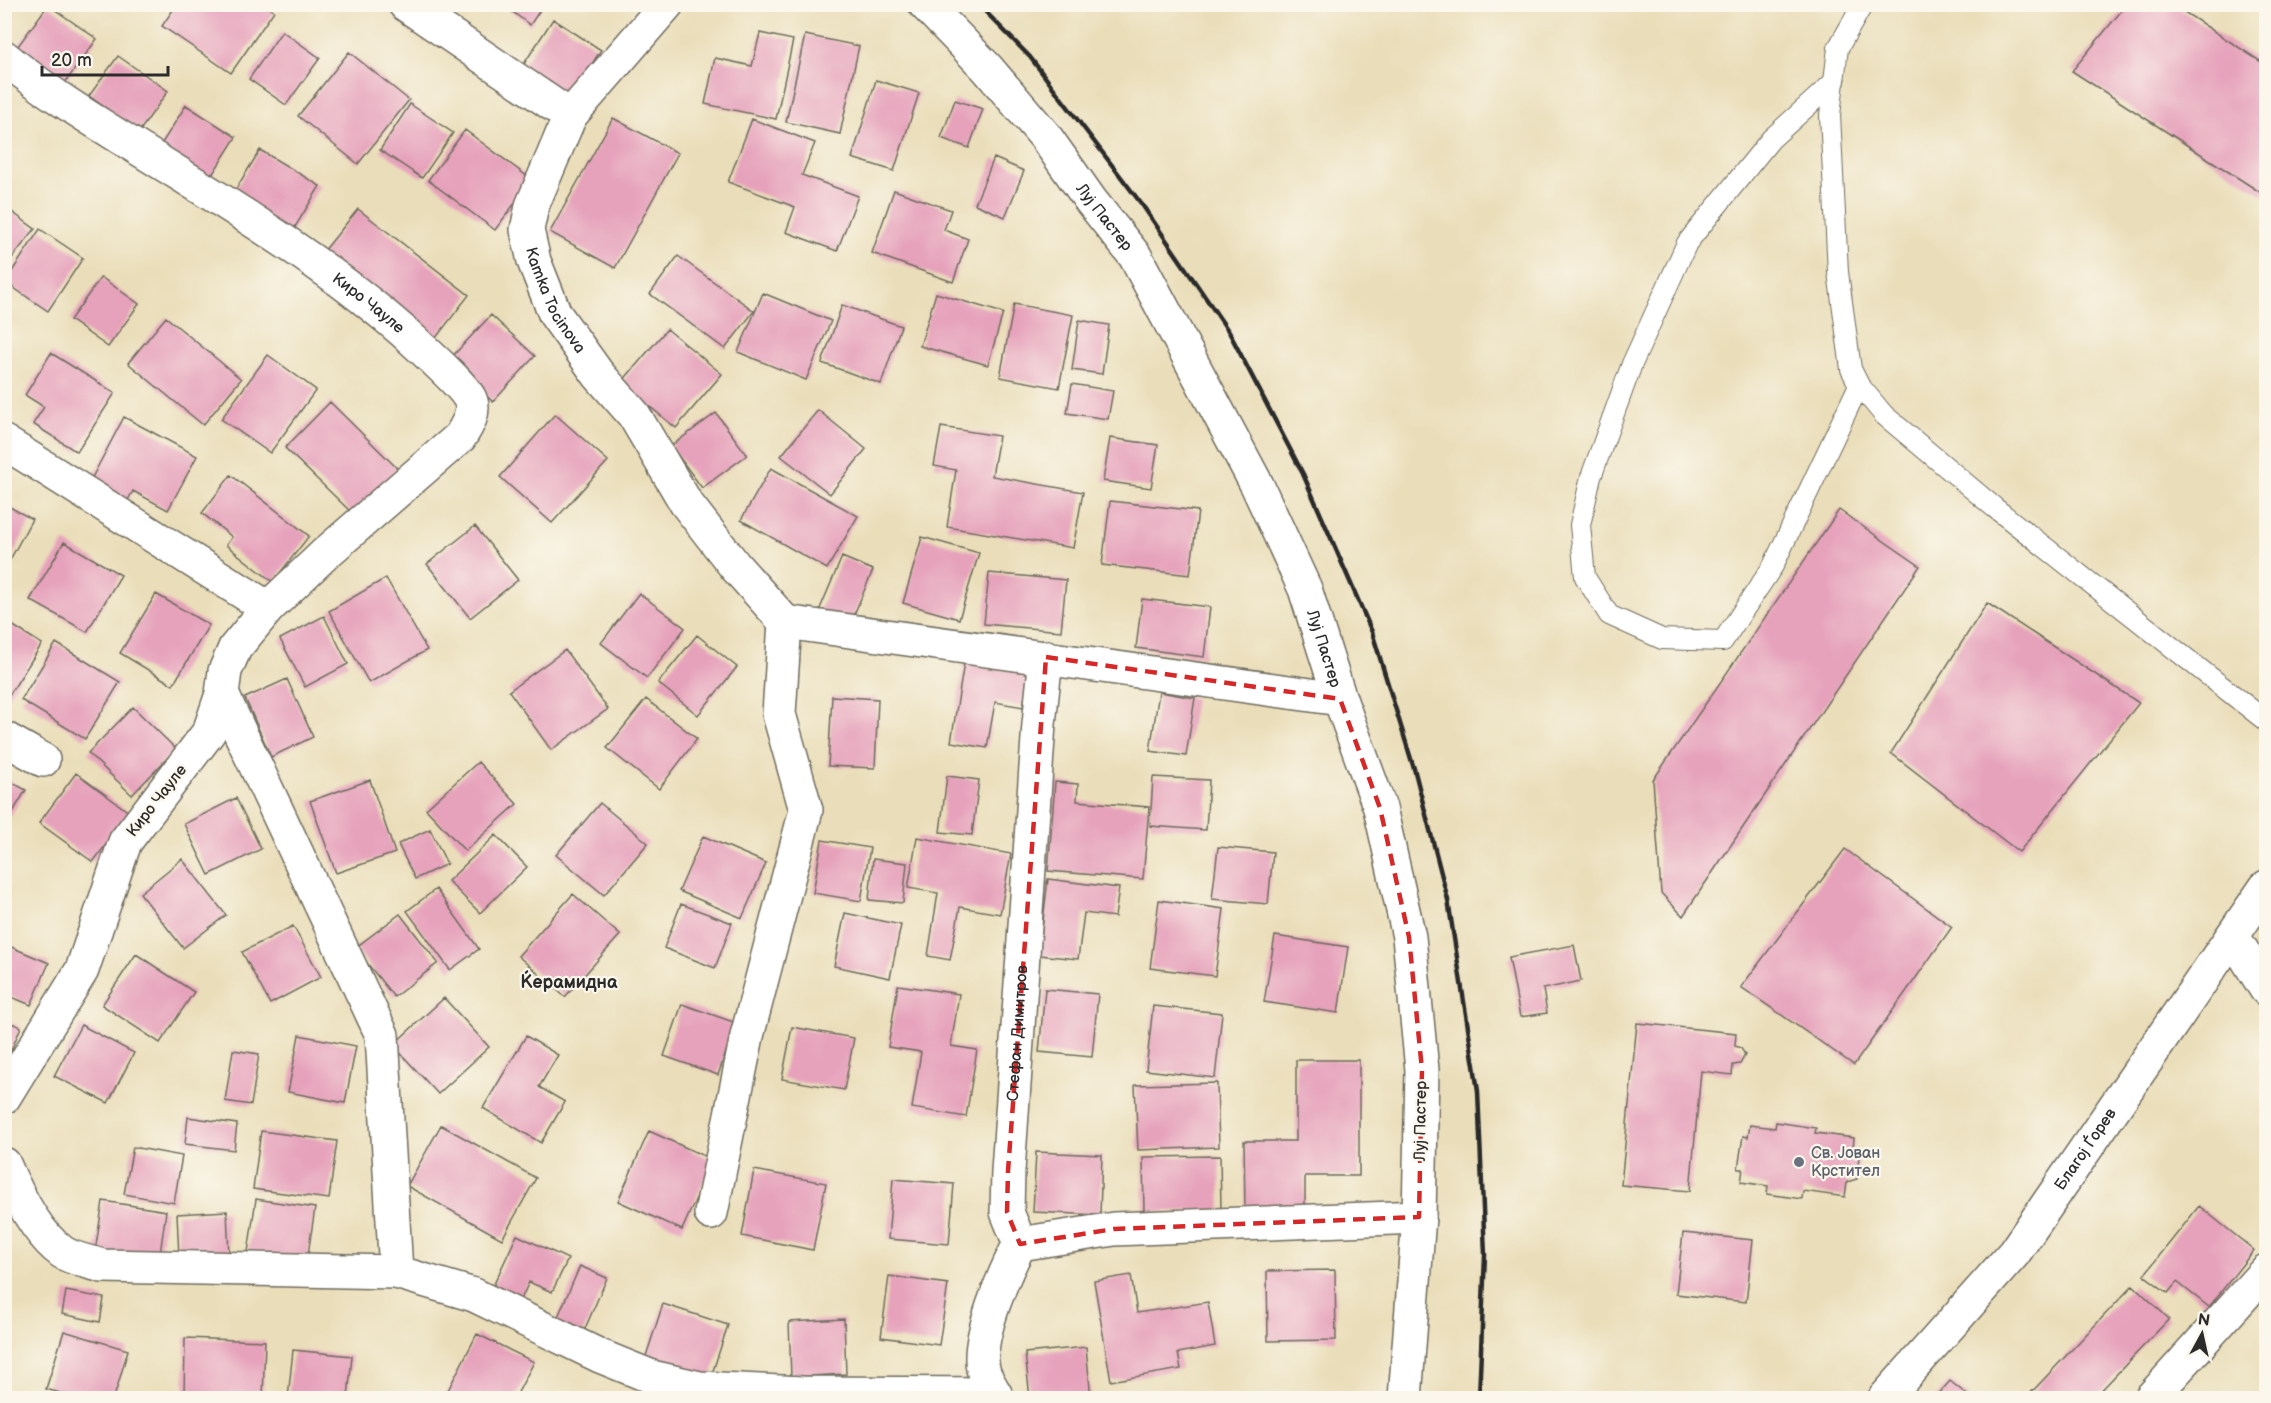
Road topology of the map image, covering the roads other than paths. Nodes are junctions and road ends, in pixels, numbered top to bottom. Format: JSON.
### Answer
{"nodes":[{"id":1,"x":405,"y":4,"type":"edge"},
{"id":2,"x":667,"y":4,"type":"edge"},
{"id":3,"x":925,"y":4,"type":"edge"},
{"id":4,"x":1863,"y":4,"type":"edge"},
{"id":5,"x":4,"y":57,"type":"edge"},
{"id":6,"x":1835,"y":81,"type":"junction"},
{"id":7,"x":570,"y":116,"type":"junction"},
{"id":8,"x":1859,"y":385,"type":"junction"},
{"id":9,"x":4,"y":442,"type":"edge"},
{"id":10,"x":268,"y":608,"type":"junction"},
{"id":11,"x":785,"y":622,"type":"junction"},
{"id":12,"x":1046,"y":657,"type":"junction"},
{"id":13,"x":222,"y":694,"type":"junction"},
{"id":14,"x":1340,"y":699,"type":"junction"},
{"id":15,"x":2266,"y":721,"type":"edge"},
{"id":16,"x":4,"y":738,"type":"edge"},
{"id":17,"x":43,"y":760,"type":"dead end"},
{"id":18,"x":2266,"y":887,"type":"edge"},
{"id":19,"x":2234,"y":938,"type":"junction"},
{"id":20,"x":2266,"y":989,"type":"edge"},
{"id":21,"x":4,"y":1097,"type":"edge"},
{"id":22,"x":4,"y":1164,"type":"edge"},
{"id":23,"x":711,"y":1213,"type":"dead end"},
{"id":24,"x":1419,"y":1217,"type":"junction"},
{"id":25,"x":1020,"y":1244,"type":"junction"},
{"id":26,"x":2266,"y":1271,"type":"edge"},
{"id":27,"x":396,"y":1272,"type":"junction"},
{"id":28,"x":996,"y":1396,"type":"edge"},
{"id":29,"x":1405,"y":1398,"type":"edge"},
{"id":30,"x":1885,"y":1398,"type":"edge"},
{"id":31,"x":2151,"y":1398,"type":"edge"}],
"edges":[{"from":1,"to":7,"type":"street"},
{"from":2,"to":7,"type":"street","name":"Kamka Tocinova"},
{"from":3,"to":14,"type":"street","name":"Луј Пастер"},
{"from":4,"to":6,"type":"lane"},
{"from":5,"to":10,"type":"street","name":"Киро Чауле"},
{"from":6,"to":8,"type":"lane"},
{"from":6,"to":8,"type":"lane"},
{"from":7,"to":11,"type":"street","name":"Kamka Tocinova"},
{"from":8,"to":15,"type":"lane"},
{"from":9,"to":10,"type":"street"},
{"from":10,"to":13,"type":"street","name":"Киро Чауле"},
{"from":11,"to":12,"type":"street"},
{"from":11,"to":23,"type":"street"},
{"from":12,"to":14,"type":"street"},
{"from":12,"to":25,"type":"street","name":"Стефан Димитров"},
{"from":13,"to":21,"type":"street","name":"Киро Чауле"},
{"from":13,"to":27,"type":"street"},
{"from":14,"to":24,"type":"street","name":"Луј Пастер"},
{"from":16,"to":17,"type":"street"},
{"from":18,"to":19,"type":"street","name":"Благој Ѓорев"},
{"from":19,"to":20,"type":"street"},
{"from":19,"to":30,"type":"street","name":"Благој Ѓорев"},
{"from":22,"to":27,"type":"street"},
{"from":24,"to":25,"type":"street"},
{"from":24,"to":29,"type":"street","name":"Луј Пастер"},
{"from":25,"to":28,"type":"street"},
{"from":26,"to":31,"type":"street"},
{"from":27,"to":28,"type":"street"}]}
